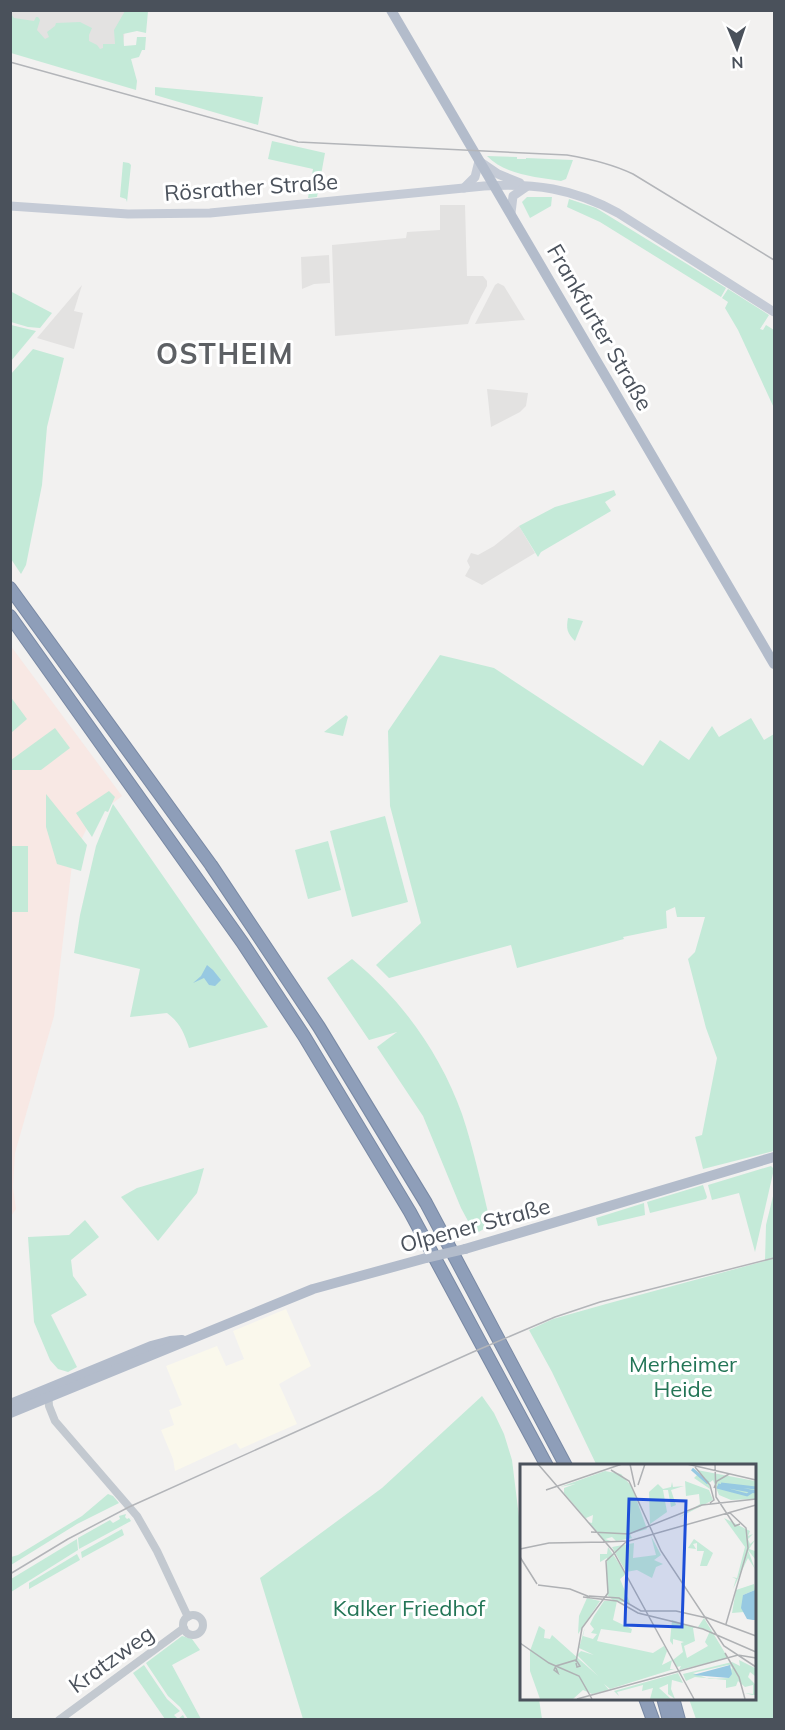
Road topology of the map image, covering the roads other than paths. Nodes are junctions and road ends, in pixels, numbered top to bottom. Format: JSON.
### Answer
{"nodes":[{"id":1,"x":391,"y":10,"type":"edge"},
{"id":2,"x":479,"y":161,"type":"junction"},
{"id":3,"x":494,"y":185,"type":"junction"},
{"id":4,"x":529,"y":186,"type":"junction"},
{"id":5,"x":464,"y":188,"type":"junction"},
{"id":6,"x":10,"y":206,"type":"edge"},
{"id":7,"x":510,"y":213,"type":"junction"},
{"id":8,"x":774,"y":312,"type":"edge"},
{"id":9,"x":10,"y":588,"type":"edge"},
{"id":10,"x":10,"y":616,"type":"edge"},
{"id":11,"x":774,"y":664,"type":"edge"},
{"id":12,"x":774,"y":1157,"type":"edge"},
{"id":13,"x":503,"y":1345,"type":"junction"},
{"id":14,"x":48,"y":1394,"type":"junction"},
{"id":15,"x":10,"y":1404,"type":"edge"},
{"id":16,"x":10,"y":1413,"type":"edge"},
{"id":17,"x":546,"y":1464,"type":"edge"},
{"id":18,"x":565,"y":1464,"type":"edge"},
{"id":19,"x":573,"y":1464,"type":"edge"},
{"id":20,"x":188,"y":1617,"type":"junction"},
{"id":21,"x":184,"y":1628,"type":"junction"},
{"id":22,"x":643,"y":1700,"type":"edge"},
{"id":23,"x":644,"y":1700,"type":"edge"},
{"id":24,"x":664,"y":1700,"type":"edge"},
{"id":25,"x":674,"y":1700,"type":"edge"},
{"id":26,"x":59,"y":1719,"type":"edge"},
{"id":27,"x":645,"y":1719,"type":"edge"},
{"id":28,"x":653,"y":1719,"type":"edge"},
{"id":29,"x":669,"y":1719,"type":"edge"},
{"id":30,"x":679,"y":1719,"type":"edge"}],
"edges":[{"from":1,"to":2,"type":"main road","name":"Frankfurter Straße"},
{"from":2,"to":3,"type":"main road","name":"Frankfurter Straße"},
{"from":2,"to":4,"type":"main road"},
{"from":2,"to":5,"type":"main road"},
{"from":3,"to":4,"type":"main road","name":"Rösrather Straße"},
{"from":3,"to":5,"type":"main road","name":"Rösrather Straße"},
{"from":3,"to":7,"type":"main road","name":"Frankfurter Straße"},
{"from":4,"to":7,"type":"main road"},
{"from":4,"to":8,"type":"main road"},
{"from":5,"to":6,"type":"main road","name":"Rösrather Straße"},
{"from":7,"to":11,"type":"main road","name":"Frankfurter Straße"},
{"from":9,"to":13,"type":"highway"},
{"from":10,"to":17,"type":"highway"},
{"from":12,"to":14,"type":"main road","name":"Olpener Straße","bridge":true},
{"from":13,"to":18,"type":"highway"},
{"from":13,"to":19,"type":"highway"},
{"from":14,"to":15,"type":"main road","name":"Olpener Straße"},
{"from":14,"to":16,"type":"main road","name":"Olpener Straße"},
{"from":14,"to":20,"type":"street"},
{"from":20,"to":21,"type":"street"},
{"from":20,"to":21,"type":"street"},
{"from":21,"to":26,"type":"street","name":"Kratzweg"},
{"from":22,"to":27,"type":"highway"},
{"from":23,"to":28,"type":"highway"},
{"from":24,"to":29,"type":"highway"},
{"from":25,"to":30,"type":"highway"}]}
